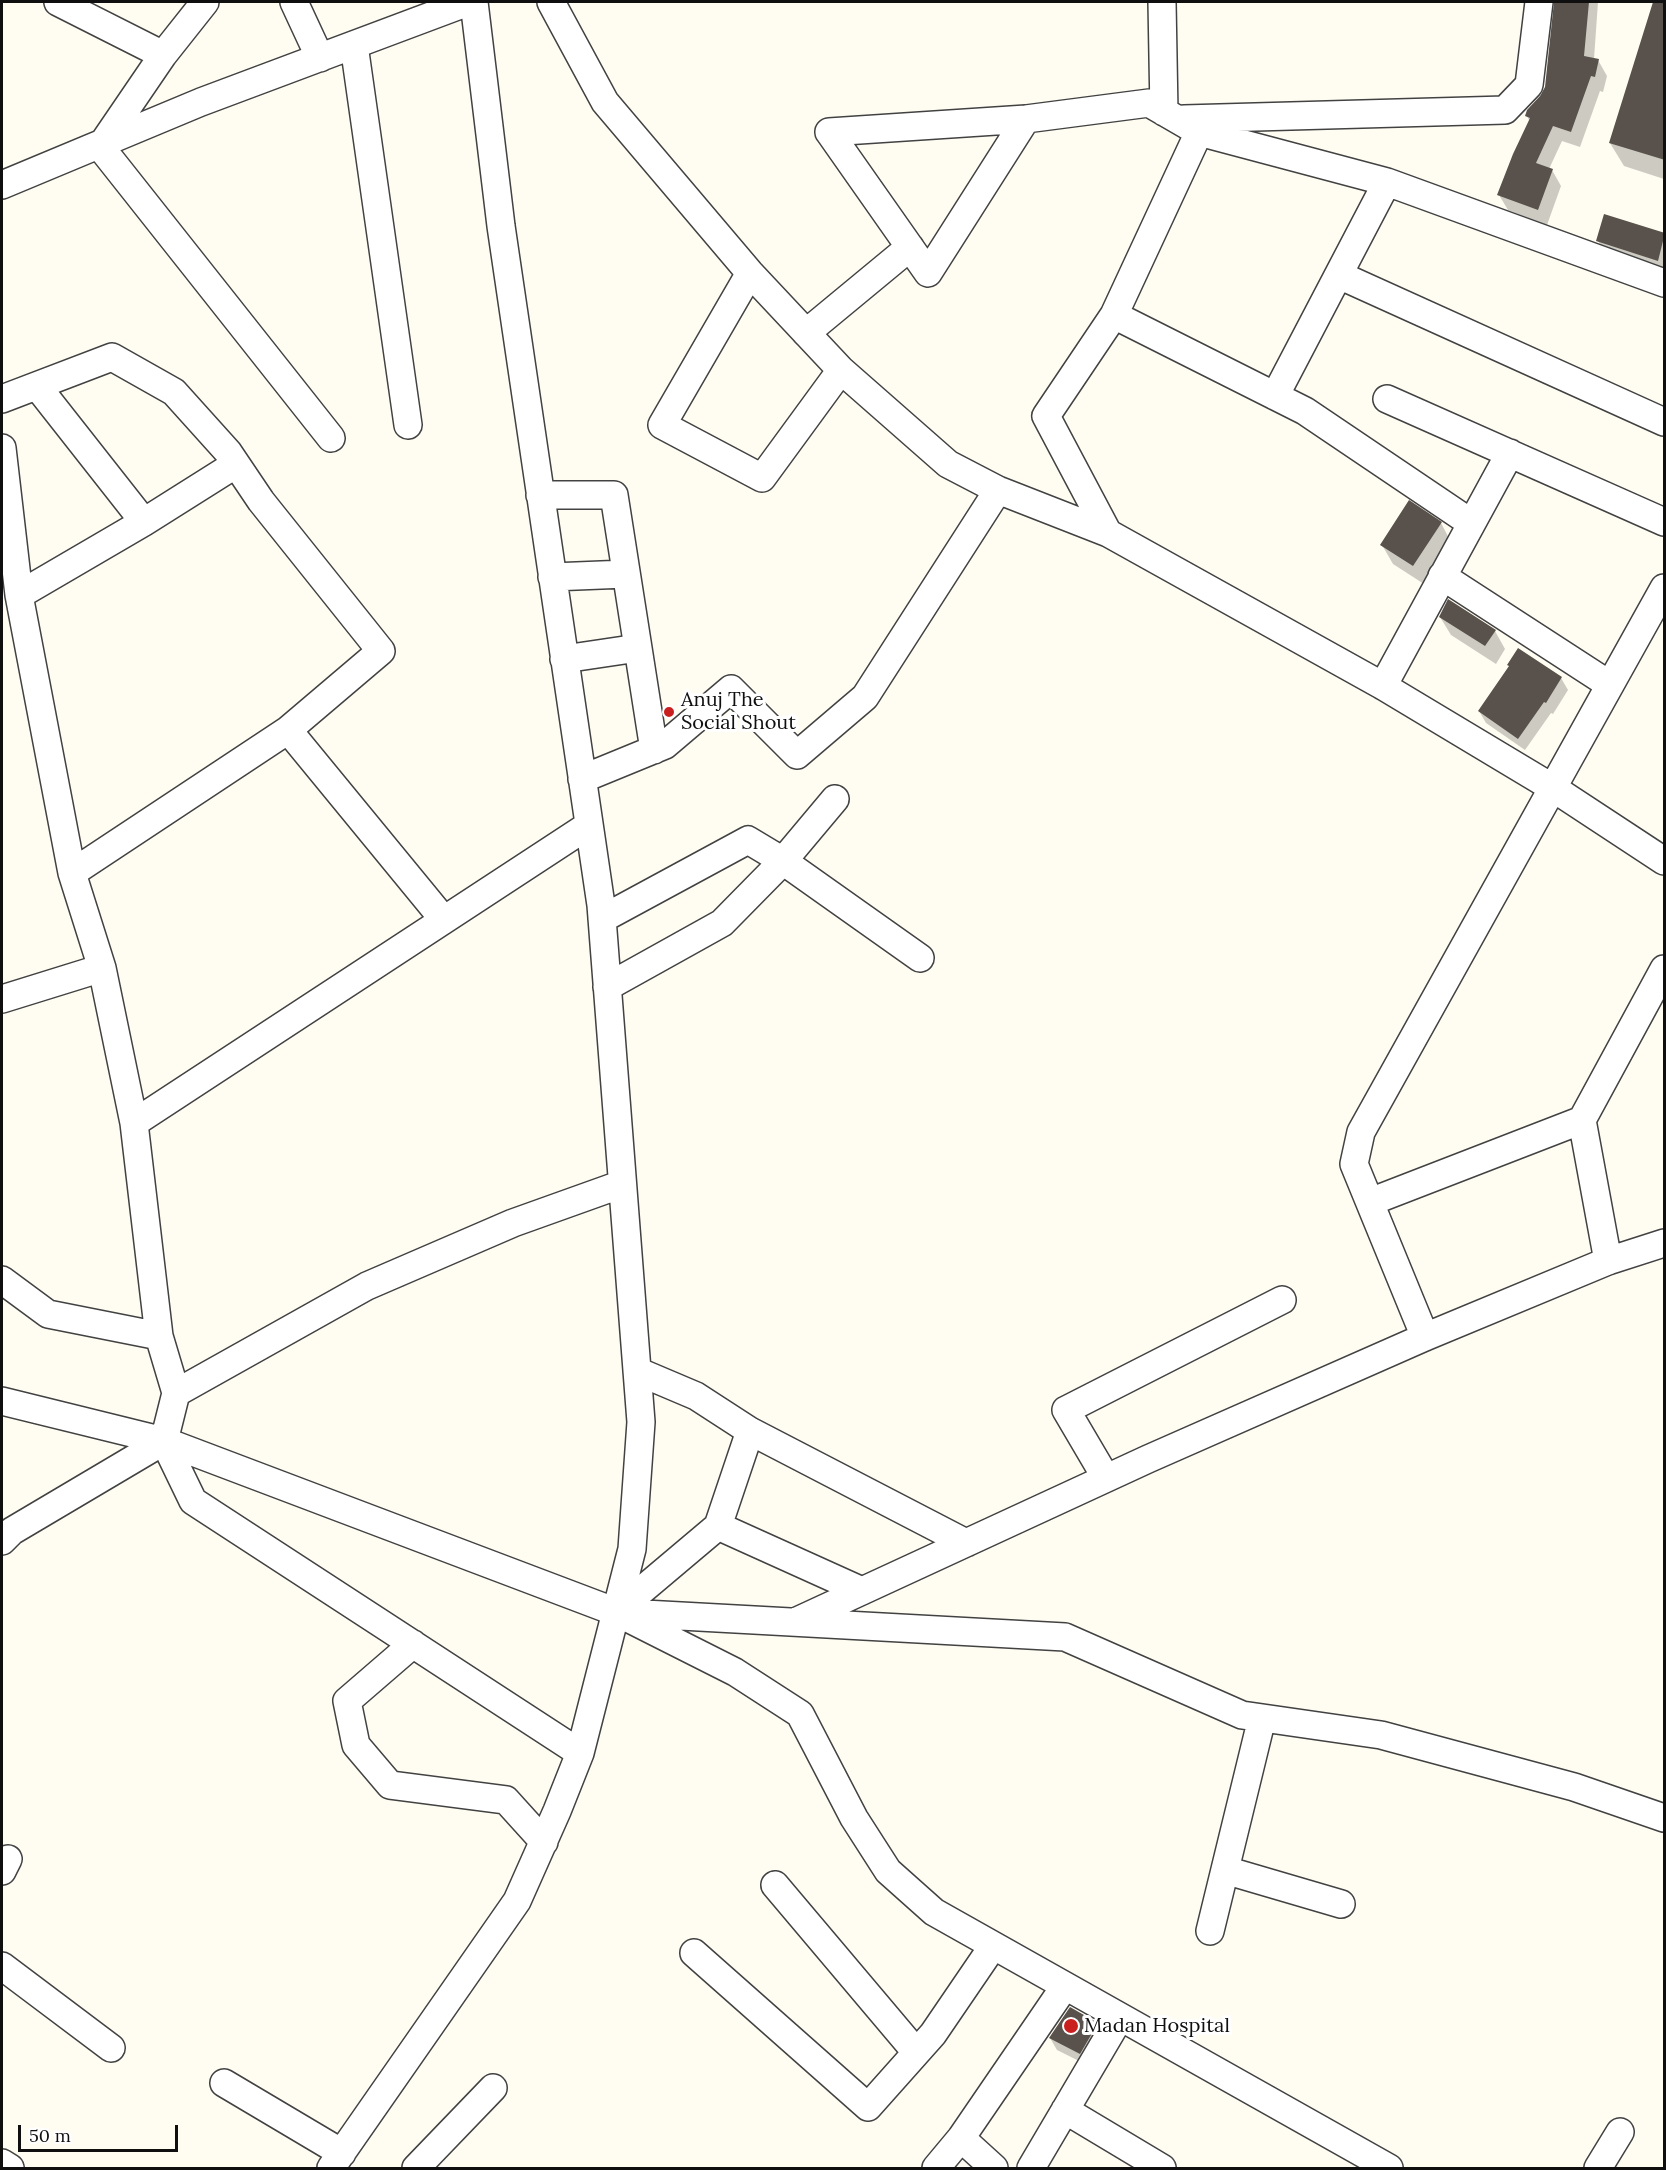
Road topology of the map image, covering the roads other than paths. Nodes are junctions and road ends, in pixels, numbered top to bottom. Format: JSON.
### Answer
{"nodes":[{"id":1,"x":58,"y":2,"type":"edge"},
{"id":2,"x":205,"y":2,"type":"edge"},
{"id":3,"x":294,"y":2,"type":"edge"},
{"id":4,"x":468,"y":2,"type":"edge"},
{"id":5,"x":474,"y":2,"type":"edge"},
{"id":6,"x":551,"y":2,"type":"edge"},
{"id":7,"x":1162,"y":2,"type":"edge"},
{"id":8,"x":1539,"y":2,"type":"edge"},
{"id":9,"x":354,"y":45,"type":"junction"},
{"id":10,"x":163,"y":55,"type":"junction"},
{"id":11,"x":320,"y":58,"type":"junction"},
{"id":12,"x":1026,"y":119,"type":"junction"},
{"id":13,"x":1180,"y":121,"type":"junction"},
{"id":14,"x":101,"y":144,"type":"junction"},
{"id":15,"x":1387,"y":182,"type":"junction"},
{"id":16,"x":2,"y":185,"type":"edge"},
{"id":17,"x":910,"y":247,"type":"junction"},
{"id":18,"x":750,"y":273,"type":"junction"},
{"id":19,"x":1338,"y":275,"type":"junction"},
{"id":20,"x":1665,"y":283,"type":"edge"},
{"id":21,"x":1114,"y":315,"type":"junction"},
{"id":22,"x":806,"y":333,"type":"junction"},
{"id":23,"x":841,"y":370,"type":"junction"},
{"id":24,"x":37,"y":386,"type":"junction"},
{"id":25,"x":1275,"y":396,"type":"junction"},
{"id":26,"x":2,"y":399,"type":"edge"},
{"id":27,"x":1387,"y":399,"type":"dead end"},
{"id":28,"x":1665,"y":422,"type":"edge"},
{"id":29,"x":408,"y":425,"type":"dead end"},
{"id":30,"x":331,"y":438,"type":"dead end"},
{"id":31,"x":2,"y":448,"type":"edge"},
{"id":32,"x":1510,"y":453,"type":"junction"},
{"id":33,"x":236,"y":464,"type":"junction"},
{"id":34,"x":998,"y":490,"type":"junction"},
{"id":35,"x":540,"y":495,"type":"junction"},
{"id":36,"x":144,"y":522,"type":"junction"},
{"id":37,"x":1665,"y":522,"type":"edge"},
{"id":38,"x":1471,"y":523,"type":"junction"},
{"id":39,"x":1108,"y":533,"type":"junction"},
{"id":40,"x":626,"y":574,"type":"junction"},
{"id":41,"x":1442,"y":576,"type":"junction"},
{"id":42,"x":552,"y":577,"type":"junction"},
{"id":43,"x":1665,"y":588,"type":"edge"},
{"id":44,"x":19,"y":595,"type":"junction"},
{"id":45,"x":638,"y":648,"type":"junction"},
{"id":46,"x":564,"y":660,"type":"junction"},
{"id":47,"x":1610,"y":685,"type":"junction"},
{"id":48,"x":1383,"y":687,"type":"junction"},
{"id":49,"x":288,"y":730,"type":"junction"},
{"id":50,"x":654,"y":750,"type":"junction"},
{"id":51,"x":582,"y":779,"type":"junction"},
{"id":52,"x":1553,"y":788,"type":"junction"},
{"id":53,"x":835,"y":799,"type":"dead end"},
{"id":54,"x":588,"y":825,"type":"junction"},
{"id":55,"x":783,"y":861,"type":"junction"},
{"id":56,"x":1665,"y":861,"type":"edge"},
{"id":57,"x":72,"y":873,"type":"junction"},
{"id":58,"x":602,"y":919,"type":"junction"},
{"id":59,"x":444,"y":920,"type":"junction"},
{"id":60,"x":920,"y":958,"type":"dead end"},
{"id":61,"x":102,"y":968,"type":"junction"},
{"id":62,"x":1665,"y":969,"type":"edge"},
{"id":63,"x":607,"y":987,"type":"junction"},
{"id":64,"x":2,"y":999,"type":"edge"},
{"id":65,"x":1582,"y":1120,"type":"junction"},
{"id":66,"x":134,"y":1124,"type":"junction"},
{"id":67,"x":622,"y":1184,"type":"junction"},
{"id":68,"x":1370,"y":1202,"type":"junction"},
{"id":69,"x":1665,"y":1243,"type":"edge"},
{"id":70,"x":1608,"y":1261,"type":"junction"},
{"id":71,"x":2,"y":1280,"type":"edge"},
{"id":72,"x":1282,"y":1300,"type":"dead end"},
{"id":73,"x":159,"y":1336,"type":"junction"},
{"id":74,"x":1425,"y":1337,"type":"junction"},
{"id":75,"x":637,"y":1371,"type":"junction"},
{"id":76,"x":176,"y":1394,"type":"junction"},
{"id":77,"x":2,"y":1401,"type":"edge"},
{"id":78,"x":750,"y":1431,"type":"junction"},
{"id":79,"x":164,"y":1441,"type":"junction"},
{"id":80,"x":1106,"y":1478,"type":"junction"},
{"id":81,"x":718,"y":1526,"type":"junction"},
{"id":82,"x":2,"y":1541,"type":"edge"},
{"id":83,"x":966,"y":1543,"type":"junction"},
{"id":84,"x":862,"y":1591,"type":"junction"},
{"id":85,"x":616,"y":1612,"type":"junction"},
{"id":86,"x":794,"y":1622,"type":"junction"},
{"id":87,"x":413,"y":1644,"type":"junction"},
{"id":88,"x":1262,"y":1718,"type":"junction"},
{"id":89,"x":580,"y":1753,"type":"junction"},
{"id":90,"x":1665,"y":1818,"type":"edge"},
{"id":91,"x":544,"y":1842,"type":"junction"},
{"id":92,"x":1225,"y":1870,"type":"junction"},
{"id":93,"x":775,"y":1885,"type":"dead end"},
{"id":94,"x":1341,"y":1904,"type":"dead end"},
{"id":95,"x":1210,"y":1931,"type":"dead end"},
{"id":96,"x":993,"y":1946,"type":"junction"},
{"id":97,"x":694,"y":1953,"type":"dead end"},
{"id":98,"x":2,"y":1966,"type":"edge"},
{"id":99,"x":1065,"y":1986,"type":"junction"},
{"id":100,"x":1120,"y":2017,"type":"junction"},
{"id":101,"x":111,"y":2048,"type":"dead end"},
{"id":102,"x":916,"y":2052,"type":"junction"},
{"id":103,"x":224,"y":2083,"type":"dead end"},
{"id":104,"x":493,"y":2088,"type":"dead end"},
{"id":105,"x":1065,"y":2110,"type":"junction"},
{"id":106,"x":1620,"y":2132,"type":"dead end"},
{"id":107,"x":961,"y":2138,"type":"junction"},
{"id":108,"x":336,"y":2161,"type":"edge"},
{"id":109,"x":2,"y":2163,"type":"edge"},
{"id":110,"x":1376,"y":2165,"type":"edge"},
{"id":111,"x":10,"y":2169,"type":"edge"},
{"id":112,"x":416,"y":2169,"type":"edge"},
{"id":113,"x":936,"y":2169,"type":"edge"},
{"id":114,"x":994,"y":2169,"type":"edge"},
{"id":115,"x":1031,"y":2169,"type":"edge"},
{"id":116,"x":1162,"y":2169,"type":"edge"},
{"id":117,"x":1598,"y":2169,"type":"edge"}],
"edges":[{"from":1,"to":10,"type":"street"},
{"from":2,"to":10,"type":"street"},
{"from":3,"to":11,"type":"street"},
{"from":4,"to":9,"type":"street"},
{"from":5,"to":35,"type":"street"},
{"from":6,"to":18,"type":"street"},
{"from":7,"to":13,"type":"street"},
{"from":8,"to":13,"type":"street"},
{"from":9,"to":11,"type":"street"},
{"from":9,"to":29,"type":"street"},
{"from":10,"to":14,"type":"street"},
{"from":11,"to":14,"type":"street"},
{"from":12,"to":13,"type":"street"},
{"from":12,"to":17,"type":"street"},
{"from":12,"to":17,"type":"street"},
{"from":13,"to":15,"type":"street"},
{"from":13,"to":21,"type":"street"},
{"from":14,"to":16,"type":"street"},
{"from":14,"to":30,"type":"street"},
{"from":15,"to":19,"type":"street"},
{"from":15,"to":20,"type":"street"},
{"from":17,"to":22,"type":"street"},
{"from":18,"to":22,"type":"street"},
{"from":18,"to":23,"type":"street"},
{"from":19,"to":25,"type":"street"},
{"from":19,"to":28,"type":"street"},
{"from":21,"to":25,"type":"street"},
{"from":21,"to":39,"type":"street"},
{"from":22,"to":23,"type":"street"},
{"from":23,"to":34,"type":"street"},
{"from":24,"to":26,"type":"street"},
{"from":24,"to":33,"type":"street"},
{"from":24,"to":36,"type":"street"},
{"from":25,"to":38,"type":"street"},
{"from":27,"to":32,"type":"street"},
{"from":31,"to":44,"type":"street"},
{"from":32,"to":37,"type":"street"},
{"from":32,"to":38,"type":"street"},
{"from":33,"to":36,"type":"street"},
{"from":33,"to":49,"type":"street"},
{"from":34,"to":39,"type":"street"},
{"from":34,"to":50,"type":"street"},
{"from":35,"to":40,"type":"street"},
{"from":35,"to":42,"type":"street"},
{"from":36,"to":44,"type":"street"},
{"from":38,"to":41,"type":"street"},
{"from":39,"to":48,"type":"street"},
{"from":40,"to":42,"type":"street"},
{"from":40,"to":45,"type":"street"},
{"from":41,"to":47,"type":"street"},
{"from":41,"to":48,"type":"street"},
{"from":42,"to":46,"type":"street"},
{"from":43,"to":47,"type":"street"},
{"from":44,"to":57,"type":"street"},
{"from":45,"to":46,"type":"street"},
{"from":45,"to":50,"type":"street"},
{"from":46,"to":51,"type":"street"},
{"from":47,"to":52,"type":"street"},
{"from":48,"to":52,"type":"street"},
{"from":49,"to":57,"type":"street"},
{"from":49,"to":59,"type":"street"},
{"from":50,"to":51,"type":"street"},
{"from":51,"to":54,"type":"street"},
{"from":52,"to":56,"type":"street"},
{"from":52,"to":68,"type":"street"},
{"from":53,"to":55,"type":"street"},
{"from":54,"to":58,"type":"street"},
{"from":54,"to":59,"type":"street"},
{"from":55,"to":58,"type":"street"},
{"from":55,"to":60,"type":"street"},
{"from":55,"to":63,"type":"street"},
{"from":57,"to":61,"type":"street"},
{"from":58,"to":63,"type":"street"},
{"from":59,"to":66,"type":"street"},
{"from":61,"to":64,"type":"street"},
{"from":61,"to":66,"type":"street"},
{"from":62,"to":65,"type":"street"},
{"from":63,"to":67,"type":"street"},
{"from":65,"to":68,"type":"street"},
{"from":65,"to":70,"type":"street"},
{"from":66,"to":73,"type":"street"},
{"from":67,"to":75,"type":"street"},
{"from":67,"to":76,"type":"street"},
{"from":68,"to":74,"type":"street"},
{"from":69,"to":70,"type":"street"},
{"from":70,"to":74,"type":"street"},
{"from":71,"to":73,"type":"street"},
{"from":72,"to":80,"type":"street"},
{"from":73,"to":76,"type":"street"},
{"from":74,"to":80,"type":"street"},
{"from":75,"to":78,"type":"street"},
{"from":75,"to":85,"type":"street"},
{"from":76,"to":79,"type":"street"},
{"from":77,"to":79,"type":"street"},
{"from":78,"to":81,"type":"street"},
{"from":78,"to":83,"type":"street"},
{"from":79,"to":82,"type":"street"},
{"from":79,"to":85,"type":"street"},
{"from":79,"to":87,"type":"street"},
{"from":80,"to":83,"type":"street"},
{"from":81,"to":84,"type":"street"},
{"from":81,"to":85,"type":"street"},
{"from":83,"to":84,"type":"street"},
{"from":84,"to":86,"type":"street"},
{"from":85,"to":86,"type":"street"},
{"from":85,"to":89,"type":"street"},
{"from":85,"to":96,"type":"street"},
{"from":86,"to":88,"type":"street"},
{"from":87,"to":89,"type":"street"},
{"from":87,"to":91,"type":"street"},
{"from":88,"to":90,"type":"street"},
{"from":88,"to":92,"type":"street"},
{"from":89,"to":91,"type":"street"},
{"from":91,"to":108,"type":"street"},
{"from":92,"to":94,"type":"street"},
{"from":92,"to":95,"type":"street"},
{"from":93,"to":102,"type":"street"},
{"from":96,"to":99,"type":"street"},
{"from":96,"to":102,"type":"street"},
{"from":97,"to":102,"type":"street"},
{"from":98,"to":101,"type":"street"},
{"from":99,"to":100,"type":"street"},
{"from":99,"to":107,"type":"street"},
{"from":100,"to":105,"type":"street"},
{"from":100,"to":110,"type":"street"},
{"from":103,"to":108,"type":"street"},
{"from":104,"to":112,"type":"street"},
{"from":105,"to":115,"type":"street"},
{"from":105,"to":116,"type":"street"},
{"from":106,"to":117,"type":"street"},
{"from":107,"to":113,"type":"street"},
{"from":107,"to":114,"type":"street"},
{"from":109,"to":111,"type":"street"}]}
